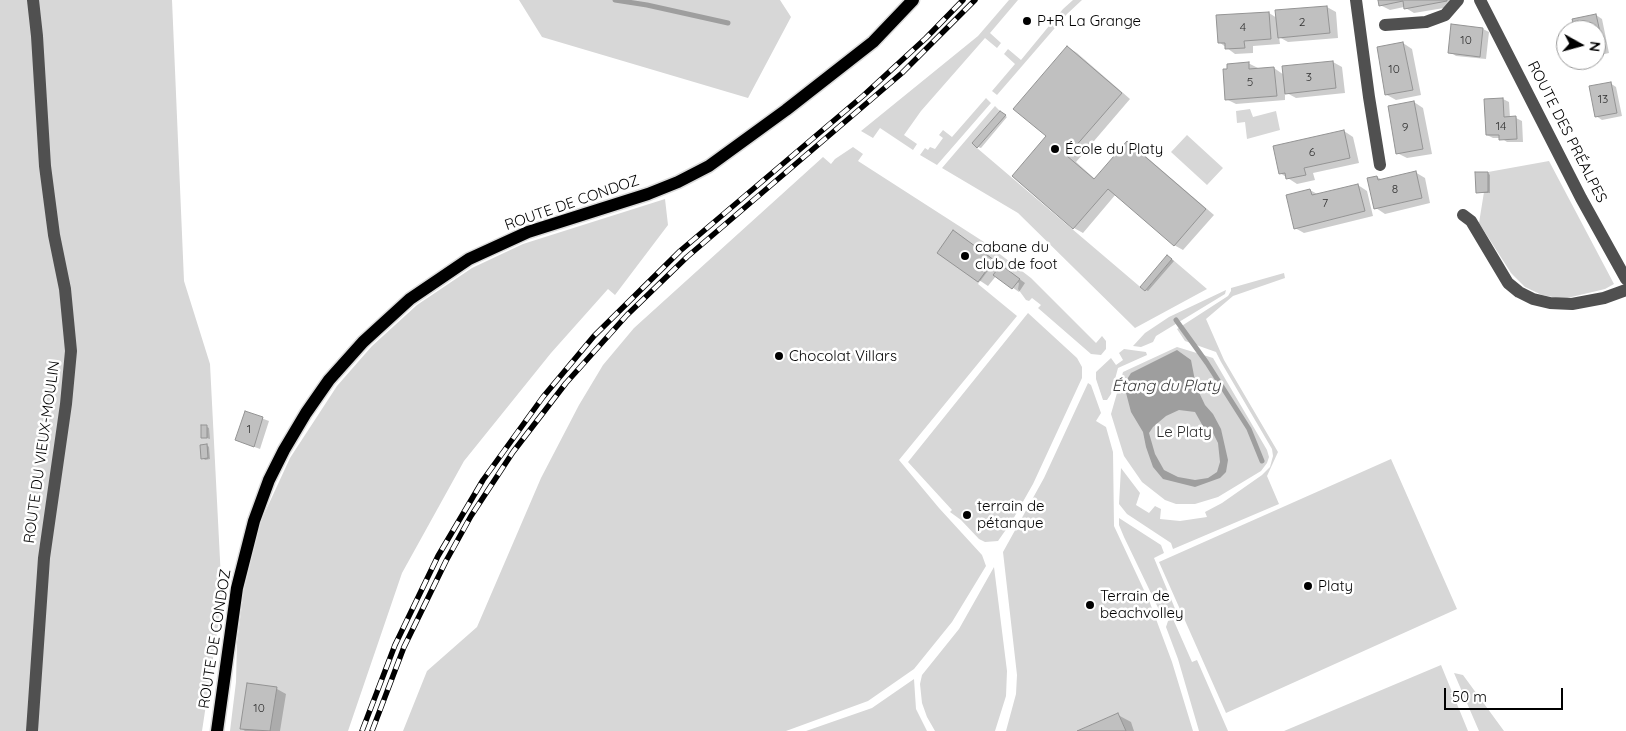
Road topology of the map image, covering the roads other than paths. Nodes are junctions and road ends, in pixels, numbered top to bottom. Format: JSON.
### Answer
{"nodes":[{"id":1,"x":33,"y":0,"type":"edge"},
{"id":2,"x":913,"y":0,"type":"edge"},
{"id":3,"x":1356,"y":0,"type":"edge"},
{"id":4,"x":1458,"y":0,"type":"edge"},
{"id":5,"x":1480,"y":0,"type":"edge"},
{"id":6,"x":1385,"y":25,"type":"dead end"},
{"id":7,"x":1380,"y":165,"type":"dead end"},
{"id":8,"x":1463,"y":215,"type":"dead end"},
{"id":9,"x":1626,"y":279,"type":"edge"},
{"id":10,"x":1626,"y":290,"type":"edge"},
{"id":11,"x":32,"y":731,"type":"edge"},
{"id":12,"x":217,"y":731,"type":"edge"}],
"edges":[{"from":1,"to":11,"type":"street","name":"ROUTE DU VIEUX-MOULIN"},
{"from":2,"to":12,"type":"main road","name":"ROUTE DE CONDOZ"},
{"from":3,"to":7,"type":"street"},
{"from":4,"to":6,"type":"street"},
{"from":5,"to":9,"type":"street","name":"ROUTE DES PRÉALPES"},
{"from":8,"to":10,"type":"street"}]}
